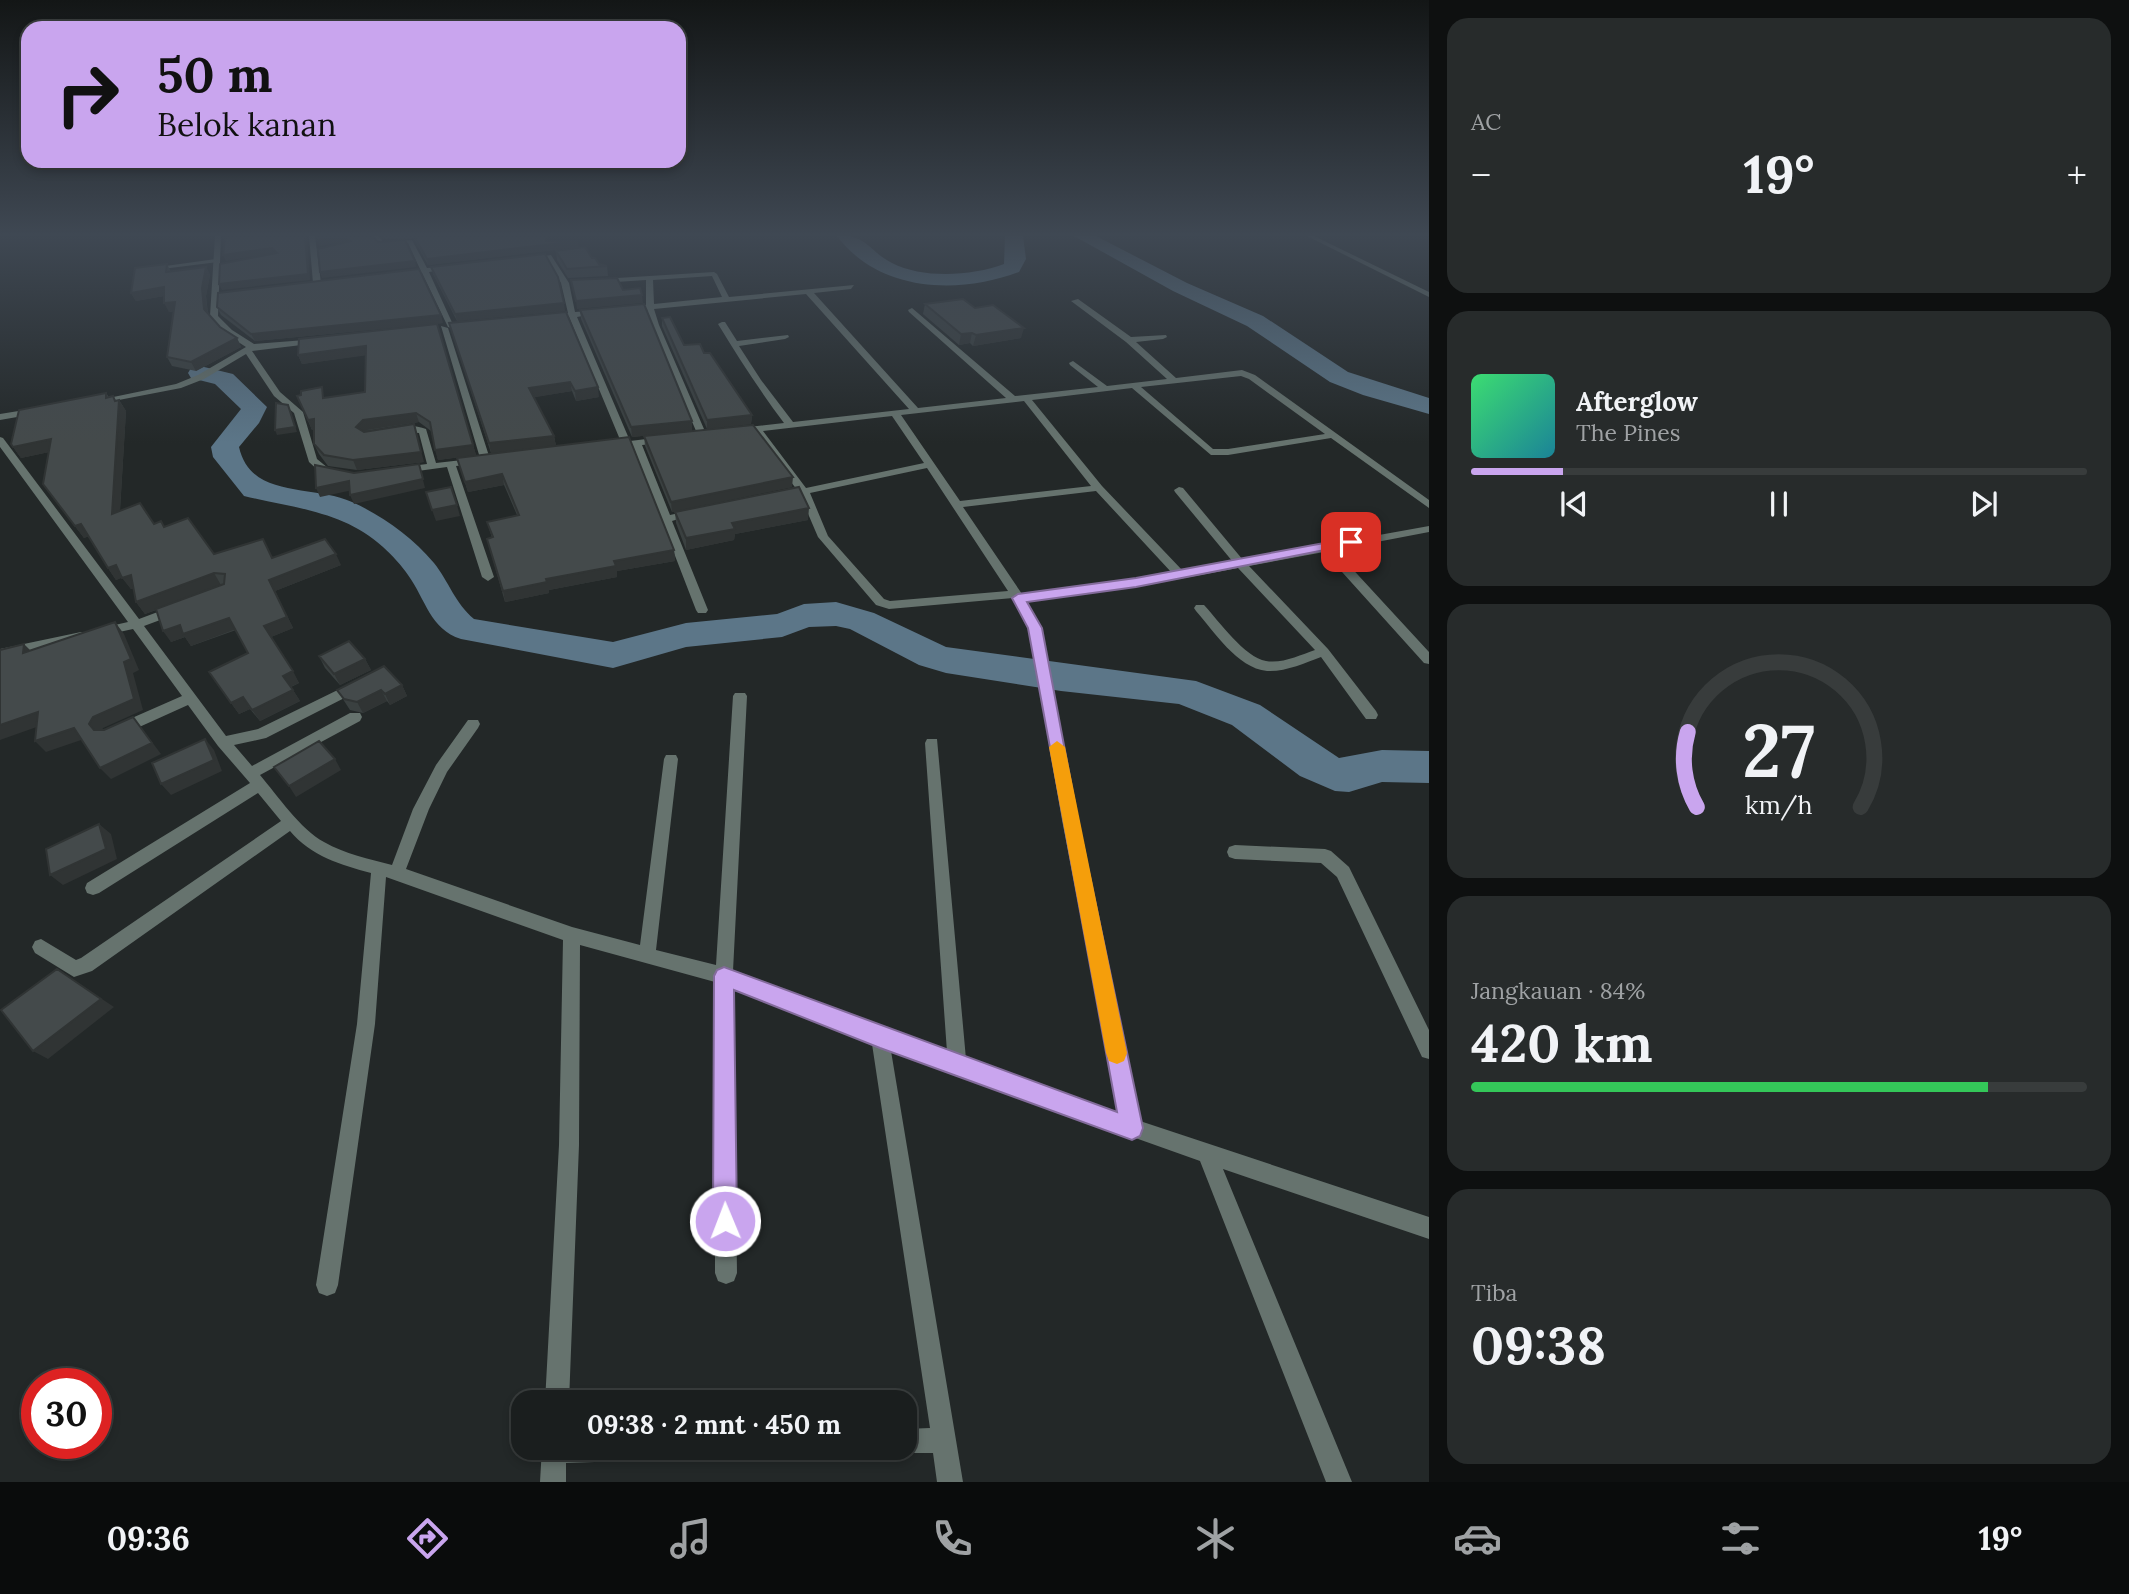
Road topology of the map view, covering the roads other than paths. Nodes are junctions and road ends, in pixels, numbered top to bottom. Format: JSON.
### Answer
{"nodes":[{"id":1,"x":212,"y":305,"type":"edge"},
{"id":2,"x":442,"y":305,"type":"edge"},
{"id":3,"x":570,"y":305,"type":"edge"},
{"id":4,"x":659,"y":305,"type":"edge"},
{"id":5,"x":820,"y":305,"type":"edge"},
{"id":6,"x":1082,"y":305,"type":"edge"},
{"id":7,"x":650,"y":306,"type":"junction"},
{"id":8,"x":912,"y":310,"type":"dead end"},
{"id":9,"x":572,"y":315,"type":"junction"},
{"id":10,"x":539,"y":318,"type":"edge"},
{"id":11,"x":722,"y":324,"type":"dead end"},
{"id":12,"x":452,"y":327,"type":"junction"},
{"id":13,"x":431,"y":329,"type":"edge"},
{"id":14,"x":785,"y":337,"type":"dead end"},
{"id":15,"x":1163,"y":337,"type":"dead end"},
{"id":16,"x":1129,"y":340,"type":"junction"},
{"id":17,"x":325,"y":341,"type":"edge"},
{"id":18,"x":733,"y":344,"type":"junction"},
{"id":19,"x":250,"y":349,"type":"junction"},
{"id":20,"x":1073,"y":363,"type":"dead end"},
{"id":21,"x":1172,"y":379,"type":"junction"},
{"id":22,"x":1133,"y":385,"type":"junction"},
{"id":23,"x":1106,"y":389,"type":"junction"},
{"id":24,"x":1027,"y":399,"type":"junction"},
{"id":25,"x":1014,"y":400,"type":"junction"},
{"id":26,"x":88,"y":403,"type":"edge"},
{"id":27,"x":51,"y":408,"type":"edge"},
{"id":28,"x":916,"y":411,"type":"junction"},
{"id":29,"x":895,"y":413,"type":"junction"},
{"id":30,"x":0,"y":417,"type":"edge"},
{"id":31,"x":790,"y":425,"type":"junction"},
{"id":32,"x":757,"y":429,"type":"junction"},
{"id":33,"x":390,"y":432,"type":"edge"},
{"id":34,"x":730,"y":432,"type":"edge"},
{"id":35,"x":716,"y":434,"type":"edge"},
{"id":36,"x":1329,"y":436,"type":"junction"},
{"id":37,"x":691,"y":437,"type":"junction"},
{"id":38,"x":0,"y":440,"type":"edge"},
{"id":39,"x":631,"y":444,"type":"junction"},
{"id":40,"x":605,"y":447,"type":"edge"},
{"id":41,"x":510,"y":457,"type":"edge"},
{"id":42,"x":485,"y":459,"type":"junction"},
{"id":43,"x":451,"y":464,"type":"junction"},
{"id":44,"x":928,"y":465,"type":"junction"},
{"id":45,"x":432,"y":466,"type":"junction"},
{"id":46,"x":397,"y":471,"type":"edge"},
{"id":47,"x":345,"y":476,"type":"edge"},
{"id":48,"x":1098,"y":488,"type":"junction"},
{"id":49,"x":1179,"y":491,"type":"dead end"},
{"id":50,"x":804,"y":492,"type":"junction"},
{"id":51,"x":782,"y":496,"type":"edge"},
{"id":52,"x":956,"y":505,"type":"junction"},
{"id":53,"x":1429,"y":505,"type":"edge"},
{"id":54,"x":702,"y":511,"type":"edge"},
{"id":55,"x":667,"y":519,"type":"junction"},
{"id":56,"x":1429,"y":529,"type":"edge"},
{"id":57,"x":1325,"y":546,"type":"junction"},
{"id":58,"x":1240,"y":563,"type":"junction"},
{"id":59,"x":1180,"y":575,"type":"junction"},
{"id":60,"x":488,"y":577,"type":"dead end"},
{"id":61,"x":1016,"y":596,"type":"junction"},
{"id":62,"x":188,"y":605,"type":"edge"},
{"id":63,"x":1200,"y":608,"type":"dead end"},
{"id":64,"x":702,"y":610,"type":"dead end"},
{"id":65,"x":137,"y":624,"type":"junction"},
{"id":66,"x":1324,"y":652,"type":"junction"},
{"id":67,"x":0,"y":653,"type":"edge"},
{"id":68,"x":1429,"y":660,"type":"edge"},
{"id":69,"x":365,"y":682,"type":"edge"},
{"id":70,"x":740,"y":696,"type":"dead end"},
{"id":71,"x":190,"y":698,"type":"junction"},
{"id":72,"x":1371,"y":715,"type":"dead end"},
{"id":73,"x":355,"y":718,"type":"dead end"},
{"id":74,"x":473,"y":724,"type":"dead end"},
{"id":75,"x":109,"y":734,"type":"edge"},
{"id":76,"x":223,"y":742,"type":"junction"},
{"id":77,"x":932,"y":743,"type":"dead end"},
{"id":78,"x":671,"y":759,"type":"dead end"},
{"id":79,"x":256,"y":778,"type":"junction"},
{"id":80,"x":292,"y":822,"type":"junction"},
{"id":81,"x":1235,"y":852,"type":"dead end"},
{"id":82,"x":388,"y":871,"type":"junction"},
{"id":83,"x":93,"y":888,"type":"dead end"},
{"id":84,"x":572,"y":935,"type":"junction"},
{"id":85,"x":41,"y":947,"type":"dead end"},
{"id":86,"x":647,"y":954,"type":"junction"},
{"id":87,"x":724,"y":976,"type":"junction"},
{"id":88,"x":880,"y":1038,"type":"junction"},
{"id":89,"x":1429,"y":1050,"type":"edge"},
{"id":90,"x":957,"y":1065,"type":"junction"},
{"id":91,"x":1132,"y":1128,"type":"junction"},
{"id":92,"x":1208,"y":1156,"type":"junction"},
{"id":93,"x":1429,"y":1228,"type":"edge"},
{"id":94,"x":726,"y":1273,"type":"dead end"},
{"id":95,"x":327,"y":1285,"type":"dead end"},
{"id":96,"x":557,"y":1390,"type":"edge"},
{"id":97,"x":944,"y":1440,"type":"junction"},
{"id":98,"x":917,"y":1441,"type":"edge"},
{"id":99,"x":554,"y":1460,"type":"edge"},
{"id":100,"x":553,"y":1482,"type":"edge"},
{"id":101,"x":950,"y":1482,"type":"edge"},
{"id":102,"x":1339,"y":1482,"type":"edge"}],
"edges":[{"from":1,"to":19,"type":"street"},
{"from":2,"to":12,"type":"street"},
{"from":3,"to":9,"type":"street"},
{"from":4,"to":7,"type":"street"},
{"from":5,"to":28,"type":"street"},
{"from":6,"to":16,"type":"street"},
{"from":7,"to":9,"type":"street"},
{"from":7,"to":37,"type":"street"},
{"from":8,"to":25,"type":"street"},
{"from":9,"to":10,"type":"street"},
{"from":9,"to":39,"type":"street"},
{"from":11,"to":18,"type":"street"},
{"from":12,"to":13,"type":"street"},
{"from":12,"to":42,"type":"street"},
{"from":14,"to":18,"type":"street"},
{"from":15,"to":16,"type":"street"},
{"from":16,"to":21,"type":"street"},
{"from":17,"to":19,"type":"street"},
{"from":18,"to":31,"type":"street"},
{"from":19,"to":26,"type":"street"},
{"from":19,"to":47,"type":"street"},
{"from":20,"to":23,"type":"street"},
{"from":21,"to":22,"type":"street"},
{"from":21,"to":36,"type":"street"},
{"from":22,"to":23,"type":"street"},
{"from":22,"to":36,"type":"street"},
{"from":23,"to":24,"type":"street"},
{"from":24,"to":25,"type":"street"},
{"from":24,"to":48,"type":"street"},
{"from":25,"to":28,"type":"street"},
{"from":27,"to":30,"type":"street"},
{"from":28,"to":29,"type":"street"},
{"from":29,"to":31,"type":"street"},
{"from":29,"to":44,"type":"street"},
{"from":31,"to":32,"type":"street"},
{"from":32,"to":34,"type":"street"},
{"from":32,"to":50,"type":"street"},
{"from":33,"to":45,"type":"street"},
{"from":35,"to":37,"type":"street"},
{"from":36,"to":53,"type":"street"},
{"from":37,"to":39,"type":"street"},
{"from":38,"to":65,"type":"street"},
{"from":39,"to":40,"type":"street"},
{"from":39,"to":55,"type":"street"},
{"from":41,"to":42,"type":"street"},
{"from":42,"to":43,"type":"street"},
{"from":43,"to":45,"type":"street"},
{"from":43,"to":60,"type":"street"},
{"from":44,"to":50,"type":"street"},
{"from":44,"to":52,"type":"street"},
{"from":45,"to":46,"type":"street"},
{"from":48,"to":52,"type":"street"},
{"from":48,"to":59,"type":"street"},
{"from":49,"to":58,"type":"street"},
{"from":50,"to":51,"type":"street"},
{"from":50,"to":61,"type":"street"},
{"from":52,"to":61,"type":"street"},
{"from":54,"to":55,"type":"street"},
{"from":55,"to":64,"type":"street"},
{"from":56,"to":57,"type":"street"},
{"from":57,"to":58,"type":"street"},
{"from":57,"to":68,"type":"street"},
{"from":58,"to":59,"type":"street"},
{"from":58,"to":66,"type":"street"},
{"from":59,"to":61,"type":"street"},
{"from":61,"to":91,"type":"street"},
{"from":62,"to":65,"type":"street"},
{"from":63,"to":66,"type":"street"},
{"from":65,"to":67,"type":"street"},
{"from":65,"to":71,"type":"street"},
{"from":66,"to":72,"type":"street"},
{"from":69,"to":76,"type":"street"},
{"from":70,"to":87,"type":"street"},
{"from":71,"to":75,"type":"street"},
{"from":71,"to":76,"type":"street"},
{"from":73,"to":79,"type":"street"},
{"from":74,"to":82,"type":"street"},
{"from":76,"to":79,"type":"street"},
{"from":77,"to":90,"type":"street"},
{"from":78,"to":86,"type":"street"},
{"from":79,"to":80,"type":"street"},
{"from":79,"to":83,"type":"street"},
{"from":80,"to":82,"type":"street"},
{"from":80,"to":85,"type":"street"},
{"from":81,"to":89,"type":"street"},
{"from":82,"to":84,"type":"street"},
{"from":82,"to":95,"type":"street"},
{"from":84,"to":86,"type":"street"},
{"from":84,"to":96,"type":"street"},
{"from":86,"to":87,"type":"street"},
{"from":87,"to":88,"type":"street"},
{"from":87,"to":94,"type":"street"},
{"from":88,"to":90,"type":"street"},
{"from":88,"to":97,"type":"street"},
{"from":90,"to":91,"type":"street"},
{"from":91,"to":92,"type":"street"},
{"from":92,"to":93,"type":"street"},
{"from":92,"to":102,"type":"street"},
{"from":97,"to":98,"type":"street"},
{"from":97,"to":101,"type":"street"},
{"from":99,"to":100,"type":"street"}]}
